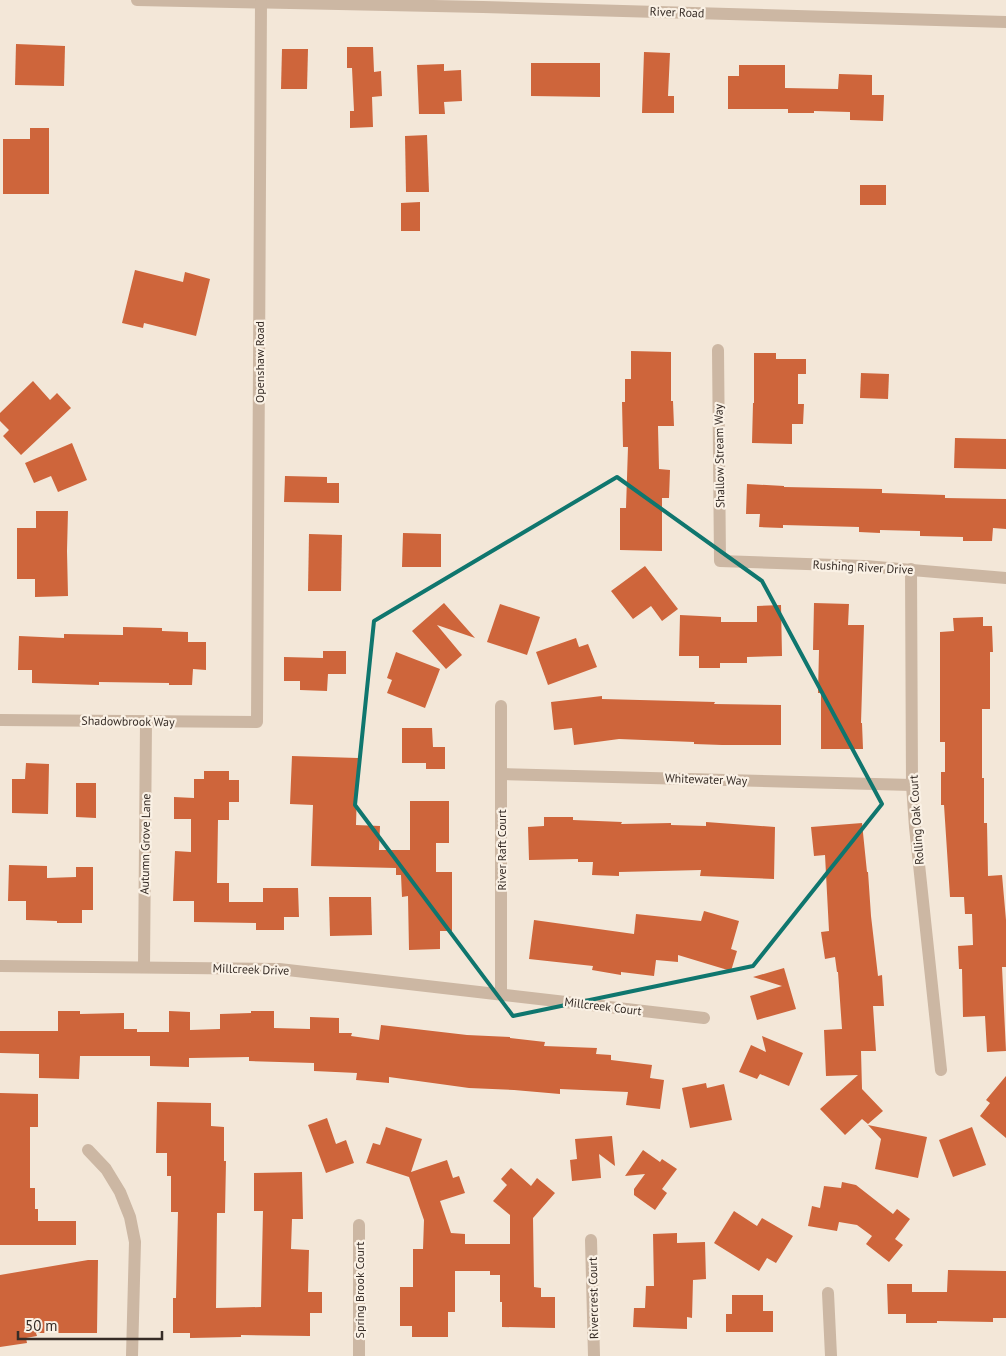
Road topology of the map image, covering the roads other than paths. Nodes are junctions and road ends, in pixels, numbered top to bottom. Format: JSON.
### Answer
{"nodes":[{"id":1,"x":137,"y":0,"type":"edge"},
{"id":2,"x":261,"y":2,"type":"junction"},
{"id":3,"x":1006,"y":22,"type":"edge"},
{"id":4,"x":718,"y":350,"type":"dead end"},
{"id":5,"x":720,"y":561,"type":"joint"},
{"id":6,"x":911,"y":569,"type":"junction"},
{"id":7,"x":1006,"y":578,"type":"edge"},
{"id":8,"x":501,"y":706,"type":"dead end"},
{"id":9,"x":0,"y":720,"type":"edge"},
{"id":10,"x":146,"y":721,"type":"junction"},
{"id":11,"x":257,"y":722,"type":"joint"},
{"id":12,"x":501,"y":774,"type":"junction"},
{"id":13,"x":912,"y":785,"type":"junction"},
{"id":14,"x":0,"y":966,"type":"edge"},
{"id":15,"x":144,"y":967,"type":"junction"},
{"id":16,"x":501,"y":994,"type":"junction"},
{"id":17,"x":704,"y":1018,"type":"dead end"},
{"id":18,"x":942,"y":1070,"type":"dead end"},
{"id":19,"x":88,"y":1150,"type":"dead end"},
{"id":20,"x":360,"y":1225,"type":"dead end"},
{"id":21,"x":591,"y":1240,"type":"dead end"},
{"id":22,"x":828,"y":1293,"type":"dead end"},
{"id":23,"x":132,"y":1356,"type":"edge"},
{"id":24,"x":360,"y":1356,"type":"edge"},
{"id":25,"x":594,"y":1356,"type":"edge"},
{"id":26,"x":831,"y":1356,"type":"edge"}],
"edges":[{"from":1,"to":2,"type":"street","name":"River Road"},
{"from":2,"to":3,"type":"street","name":"River Road"},
{"from":2,"to":11,"type":"street","name":"Openshaw Road"},
{"from":4,"to":5,"type":"street","name":"Shallow Stream Way"},
{"from":5,"to":6,"type":"street","name":"Rushing River Drive"},
{"from":6,"to":7,"type":"street","name":"Rushing River Drive"},
{"from":6,"to":13,"type":"street","name":"Rolling Oak Court"},
{"from":8,"to":12,"type":"street","name":"River Raft Court"},
{"from":9,"to":10,"type":"street","name":"Shadowbrook Way"},
{"from":10,"to":11,"type":"street","name":"Shadowbrook Way"},
{"from":10,"to":15,"type":"street","name":"Autumn Grove Lane"},
{"from":12,"to":13,"type":"street","name":"Whitewater Way"},
{"from":12,"to":16,"type":"street","name":"River Raft Court"},
{"from":13,"to":18,"type":"street","name":"Rolling Oak Court"},
{"from":14,"to":15,"type":"street","name":"Millcreek Drive"},
{"from":15,"to":16,"type":"street","name":"Millcreek Drive"},
{"from":16,"to":17,"type":"street","name":"Millcreek Court"},
{"from":19,"to":23,"type":"street"},
{"from":20,"to":24,"type":"street","name":"Spring Brook Court"},
{"from":21,"to":25,"type":"street","name":"Rivercrest Court"},
{"from":22,"to":26,"type":"street"}]}
